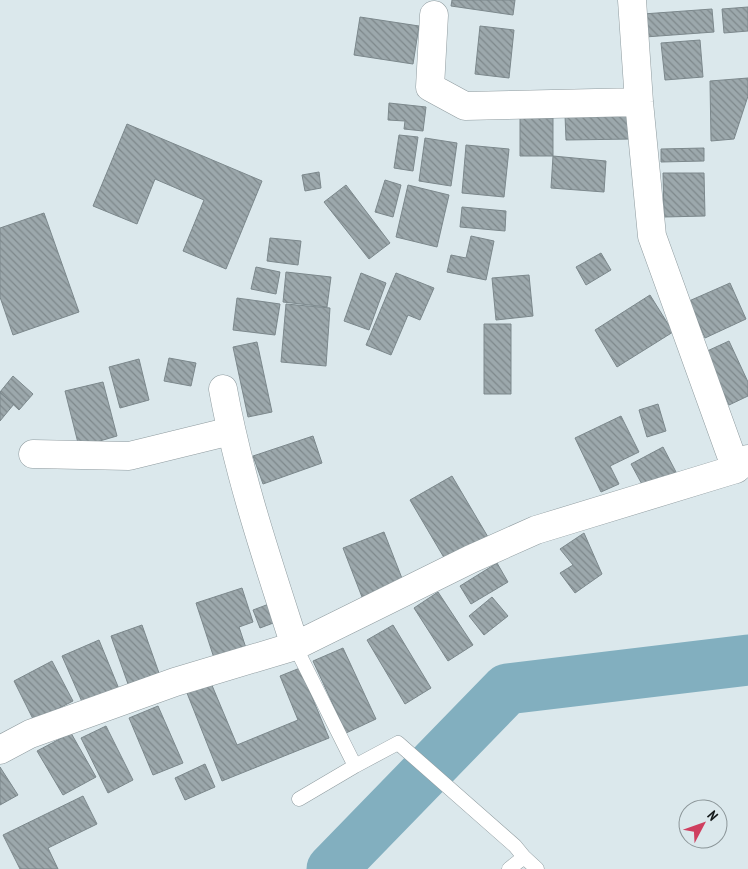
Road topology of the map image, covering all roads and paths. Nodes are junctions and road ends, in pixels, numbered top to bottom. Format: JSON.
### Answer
{"nodes":[{"id":1,"x":632,"y":0,"type":"edge"},
{"id":2,"x":434,"y":14,"type":"dead end"},
{"id":3,"x":639,"y":102,"type":"junction"},
{"id":4,"x":223,"y":390,"type":"dead end"},
{"id":5,"x":231,"y":431,"type":"junction"},
{"id":6,"x":33,"y":454,"type":"dead end"},
{"id":7,"x":742,"y":464,"type":"edge"},
{"id":8,"x":296,"y":646,"type":"junction"},
{"id":9,"x":0,"y":750,"type":"edge"},
{"id":10,"x":355,"y":766,"type":"junction"},
{"id":11,"x":299,"y":799,"type":"dead end"},
{"id":12,"x":519,"y":852,"type":"junction"},
{"id":13,"x":509,"y":869,"type":"edge"},
{"id":14,"x":537,"y":869,"type":"edge"}],
"edges":[{"from":1,"to":3,"type":"street"},
{"from":2,"to":3,"type":"street"},
{"from":3,"to":7,"type":"street"},
{"from":4,"to":5,"type":"street"},
{"from":5,"to":6,"type":"street"},
{"from":5,"to":8,"type":"street"},
{"from":7,"to":8,"type":"street"},
{"from":8,"to":9,"type":"street"},
{"from":8,"to":10,"type":"lane"},
{"from":10,"to":11,"type":"lane"},
{"from":10,"to":12,"type":"lane"},
{"from":12,"to":13,"type":"lane"},
{"from":12,"to":14,"type":"lane"}]}
